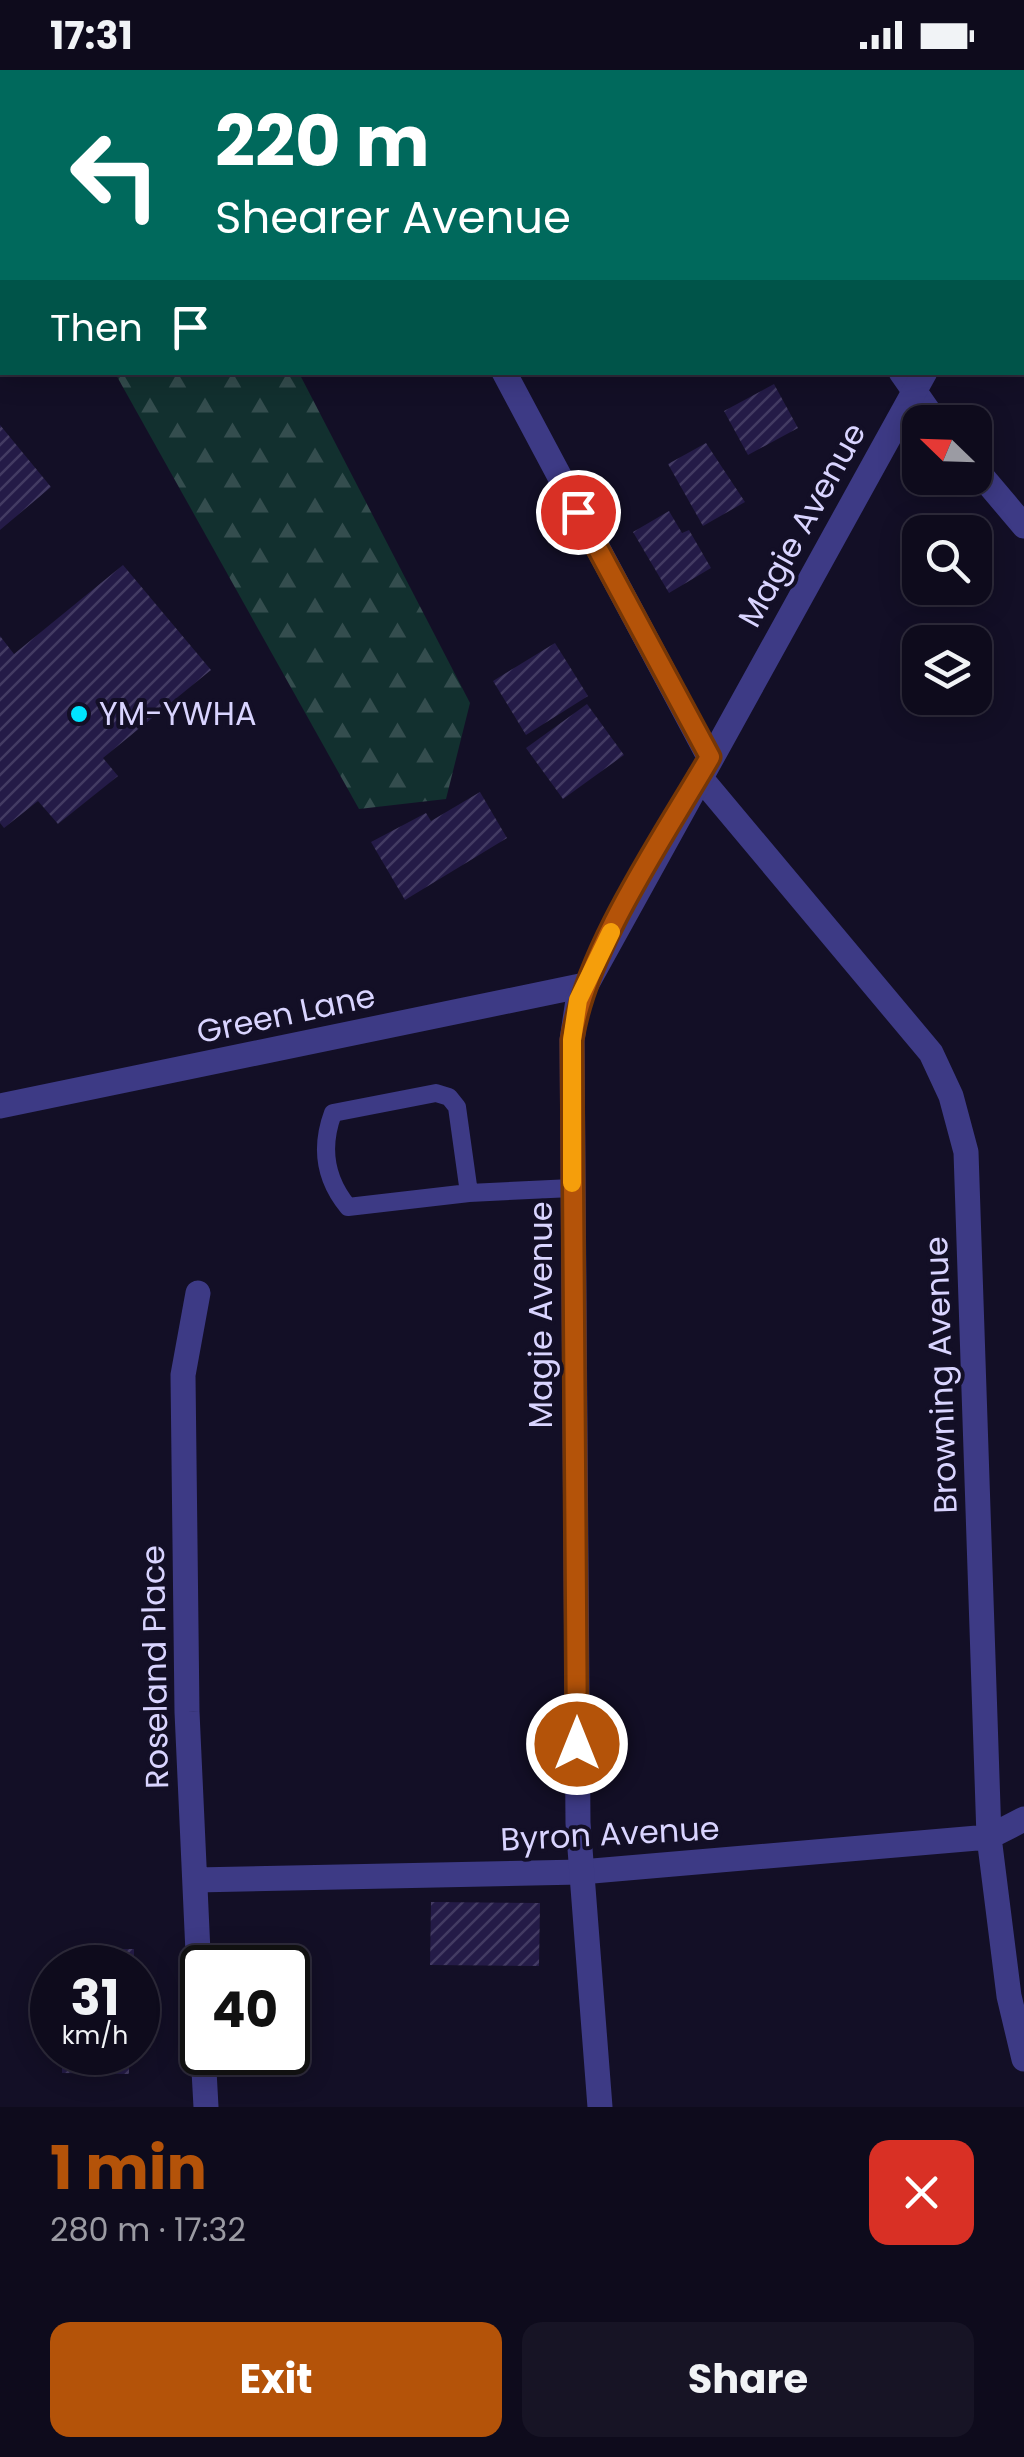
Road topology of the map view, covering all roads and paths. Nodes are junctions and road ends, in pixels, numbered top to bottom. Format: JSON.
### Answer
{"nodes":[{"id":1,"x":506,"y":375,"type":"edge"},
{"id":2,"x":913,"y":380,"type":"edge"},
{"id":3,"x":927,"y":405,"type":"edge"},
{"id":4,"x":992,"y":488,"type":"edge"},
{"id":5,"x":1024,"y":526,"type":"edge"},
{"id":6,"x":704,"y":767,"type":"junction"},
{"id":7,"x":585,"y":985,"type":"junction"},
{"id":8,"x":0,"y":1106,"type":"edge"},
{"id":9,"x":572,"y":1188,"type":"junction"},
{"id":10,"x":469,"y":1193,"type":"junction"},
{"id":11,"x":198,"y":1294,"type":"dead end"},
{"id":12,"x":1024,"y":1819,"type":"edge"},
{"id":13,"x":989,"y":1838,"type":"junction"},
{"id":14,"x":581,"y":1872,"type":"junction"},
{"id":15,"x":194,"y":1880,"type":"junction"},
{"id":16,"x":197,"y":1945,"type":"edge"},
{"id":17,"x":1024,"y":2059,"type":"edge"},
{"id":18,"x":204,"y":2075,"type":"edge"},
{"id":19,"x":206,"y":2107,"type":"edge"},
{"id":20,"x":600,"y":2107,"type":"edge"}],
"edges":[{"from":1,"to":6,"type":"street","name":"Browning Avenue"},
{"from":2,"to":3,"type":"street"},
{"from":2,"to":6,"type":"street","name":"Magie Avenue"},
{"from":4,"to":5,"type":"street"},
{"from":6,"to":7,"type":"street","name":"Magie Avenue"},
{"from":6,"to":13,"type":"street","name":"Browning Avenue"},
{"from":7,"to":8,"type":"street","name":"Green Lane"},
{"from":7,"to":9,"type":"street","name":"Magie Avenue"},
{"from":9,"to":10,"type":"lane"},
{"from":9,"to":14,"type":"street","name":"Magie Avenue"},
{"from":10,"to":10,"type":"lane"},
{"from":11,"to":15,"type":"street","name":"Roseland Place"},
{"from":12,"to":13,"type":"street","name":"Byron Avenue"},
{"from":13,"to":14,"type":"street","name":"Byron Avenue"},
{"from":13,"to":17,"type":"street","name":"Browning Avenue"},
{"from":14,"to":15,"type":"street","name":"Byron Avenue"},
{"from":14,"to":20,"type":"street","name":"Magie Avenue"},
{"from":15,"to":16,"type":"street","name":"Roseland Place"},
{"from":18,"to":19,"type":"street"}]}
